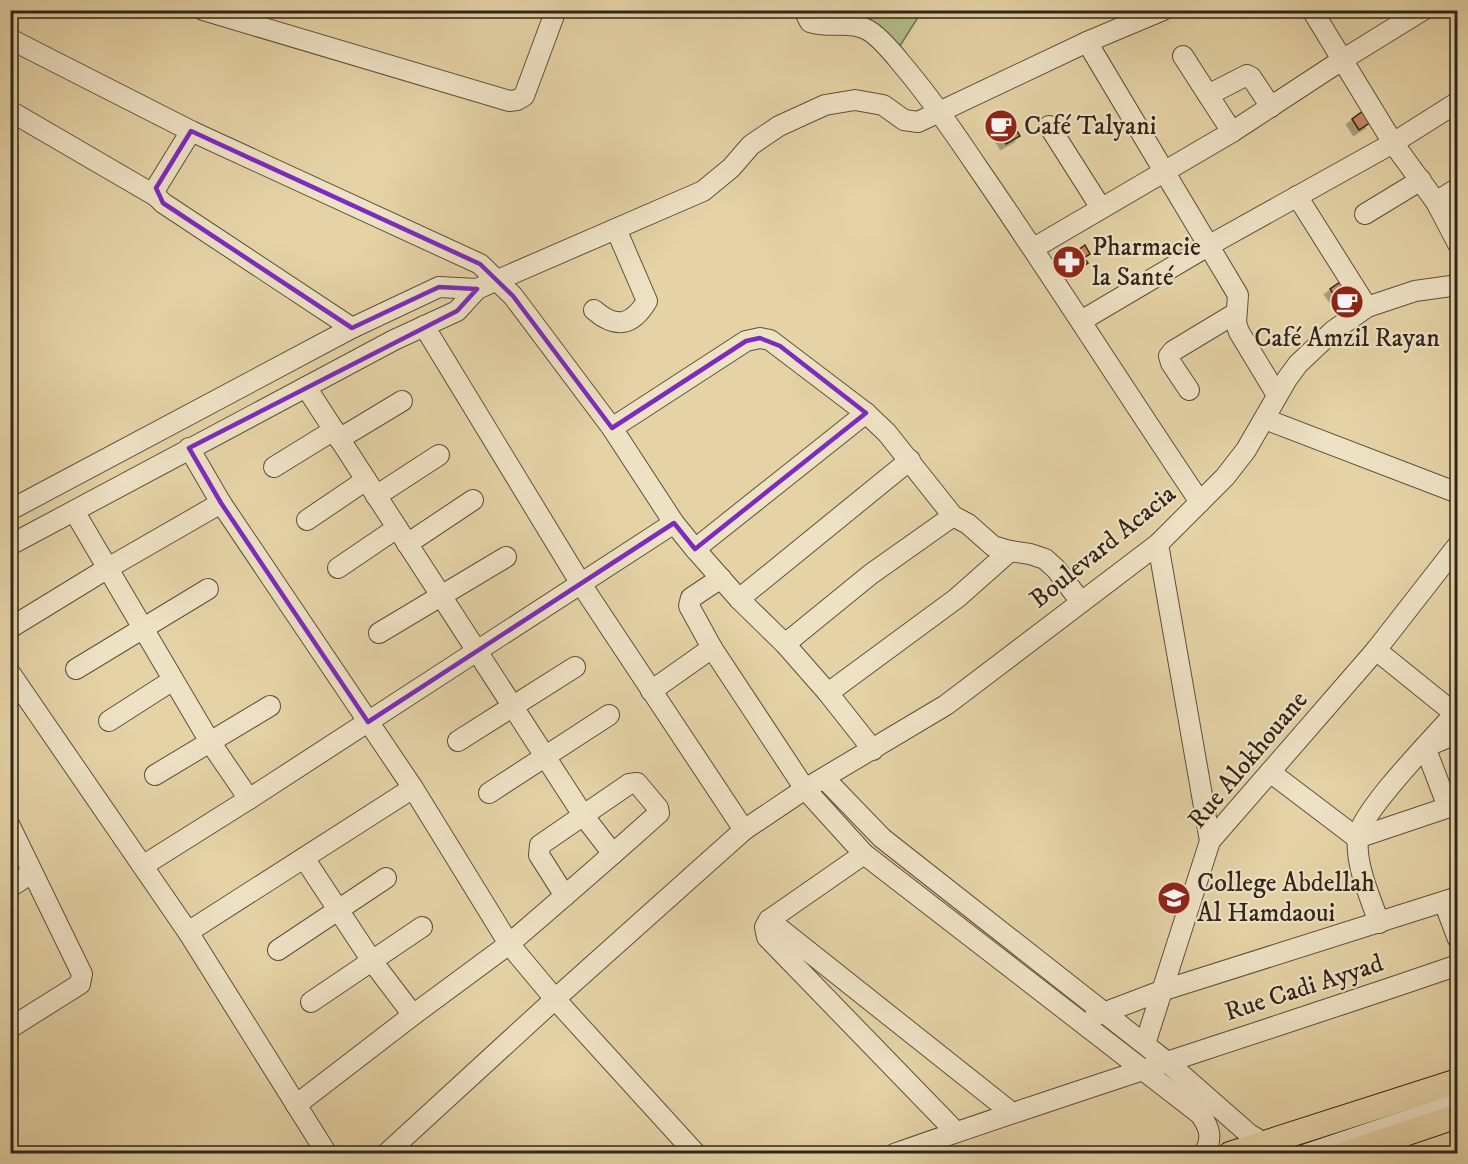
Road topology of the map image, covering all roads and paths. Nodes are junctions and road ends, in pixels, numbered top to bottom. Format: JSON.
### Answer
{"nodes":[{"id":1,"x":203,"y":10,"type":"edge"},
{"id":2,"x":556,"y":10,"type":"edge"},
{"id":3,"x":804,"y":10,"type":"edge"},
{"id":4,"x":1163,"y":10,"type":"edge"},
{"id":5,"x":1312,"y":10,"type":"edge"},
{"id":6,"x":1423,"y":10,"type":"edge"},
{"id":7,"x":1400,"y":16,"type":"edge"},
{"id":8,"x":837,"y":17,"type":"edge"},
{"id":9,"x":10,"y":39,"type":"edge"},
{"id":10,"x":1087,"y":42,"type":"junction"},
{"id":11,"x":1183,"y":56,"type":"dead end"},
{"id":12,"x":1342,"y":60,"type":"junction"},
{"id":13,"x":1208,"y":95,"type":"junction"},
{"id":14,"x":1458,"y":102,"type":"edge"},
{"id":15,"x":1272,"y":106,"type":"junction"},
{"id":16,"x":10,"y":111,"type":"edge"},
{"id":17,"x":939,"y":111,"type":"junction"},
{"id":18,"x":1049,"y":126,"type":"dead end"},
{"id":19,"x":191,"y":131,"type":"junction"},
{"id":20,"x":1232,"y":132,"type":"junction"},
{"id":21,"x":1393,"y":143,"type":"junction"},
{"id":22,"x":1163,"y":171,"type":"junction"},
{"id":23,"x":1421,"y":180,"type":"junction"},
{"id":24,"x":1458,"y":188,"type":"edge"},
{"id":25,"x":156,"y":196,"type":"junction"},
{"id":26,"x":1297,"y":196,"type":"junction"},
{"id":27,"x":1436,"y":202,"type":"junction"},
{"id":28,"x":1101,"y":208,"type":"junction"},
{"id":29,"x":1365,"y":214,"type":"dead end"},
{"id":30,"x":616,"y":229,"type":"junction"},
{"id":31,"x":1458,"y":244,"type":"edge"},
{"id":32,"x":1208,"y":246,"type":"junction"},
{"id":33,"x":1034,"y":248,"type":"junction"},
{"id":34,"x":497,"y":279,"type":"junction"},
{"id":35,"x":1458,"y":285,"type":"edge"},
{"id":36,"x":477,"y":289,"type":"junction"},
{"id":37,"x":1367,"y":307,"type":"junction"},
{"id":38,"x":594,"y":310,"type":"dead end"},
{"id":39,"x":1236,"y":313,"type":"junction"},
{"id":40,"x":1081,"y":321,"type":"junction"},
{"id":41,"x":424,"y":326,"type":"junction"},
{"id":42,"x":352,"y":328,"type":"junction"},
{"id":43,"x":306,"y":387,"type":"junction"},
{"id":44,"x":1189,"y":390,"type":"dead end"},
{"id":45,"x":1276,"y":395,"type":"junction"},
{"id":46,"x":402,"y":401,"type":"dead end"},
{"id":47,"x":866,"y":413,"type":"junction"},
{"id":48,"x":1265,"y":418,"type":"junction"},
{"id":49,"x":612,"y":428,"type":"junction"},
{"id":50,"x":337,"y":435,"type":"junction"},
{"id":51,"x":189,"y":448,"type":"junction"},
{"id":52,"x":440,"y":455,"type":"dead end"},
{"id":53,"x":910,"y":460,"type":"junction"},
{"id":54,"x":274,"y":467,"type":"dead end"},
{"id":55,"x":371,"y":488,"type":"junction"},
{"id":56,"x":1458,"y":493,"type":"edge"},
{"id":57,"x":473,"y":500,"type":"dead end"},
{"id":58,"x":1200,"y":502,"type":"junction"},
{"id":59,"x":221,"y":503,"type":"junction"},
{"id":60,"x":10,"y":510,"type":"edge"},
{"id":61,"x":74,"y":511,"type":"junction"},
{"id":62,"x":953,"y":516,"type":"junction"},
{"id":63,"x":307,"y":520,"type":"dead end"},
{"id":64,"x":674,"y":523,"type":"junction"},
{"id":65,"x":402,"y":536,"type":"junction"},
{"id":66,"x":1158,"y":544,"type":"junction"},
{"id":67,"x":10,"y":545,"type":"edge"},
{"id":68,"x":1458,"y":545,"type":"edge"},
{"id":69,"x":695,"y":549,"type":"junction"},
{"id":70,"x":1010,"y":551,"type":"junction"},
{"id":71,"x":506,"y":557,"type":"dead end"},
{"id":72,"x":108,"y":568,"type":"junction"},
{"id":73,"x":338,"y":568,"type":"dead end"},
{"id":74,"x":721,"y":578,"type":"junction"},
{"id":75,"x":581,"y":584,"type":"junction"},
{"id":76,"x":208,"y":589,"type":"dead end"},
{"id":77,"x":441,"y":596,"type":"junction"},
{"id":78,"x":739,"y":599,"type":"junction"},
{"id":79,"x":1081,"y":602,"type":"junction"},
{"id":80,"x":10,"y":628,"type":"edge"},
{"id":81,"x":142,"y":629,"type":"junction"},
{"id":82,"x":380,"y":633,"type":"dead end"},
{"id":83,"x":785,"y":644,"type":"junction"},
{"id":84,"x":712,"y":648,"type":"junction"},
{"id":85,"x":1376,"y":650,"type":"junction"},
{"id":86,"x":477,"y":652,"type":"junction"},
{"id":87,"x":575,"y":667,"type":"dead end"},
{"id":88,"x":76,"y":669,"type":"dead end"},
{"id":89,"x":10,"y":672,"type":"edge"},
{"id":90,"x":173,"y":680,"type":"junction"},
{"id":91,"x":651,"y":691,"type":"junction"},
{"id":92,"x":828,"y":693,"type":"junction"},
{"id":93,"x":270,"y":706,"type":"dead end"},
{"id":94,"x":513,"y":707,"type":"junction"},
{"id":95,"x":1456,"y":711,"type":"edge"},
{"id":96,"x":609,"y":715,"type":"dead end"},
{"id":97,"x":109,"y":721,"type":"dead end"},
{"id":98,"x":368,"y":722,"type":"junction"},
{"id":99,"x":1458,"y":734,"type":"edge"},
{"id":100,"x":458,"y":741,"type":"dead end"},
{"id":101,"x":210,"y":742,"type":"junction"},
{"id":102,"x":1425,"y":747,"type":"junction"},
{"id":103,"x":873,"y":750,"type":"junction"},
{"id":104,"x":546,"y":756,"type":"junction"},
{"id":105,"x":1270,"y":772,"type":"junction"},
{"id":106,"x":155,"y":775,"type":"dead end"},
{"id":107,"x":825,"y":779,"type":"junction"},
{"id":108,"x":413,"y":788,"type":"junction"},
{"id":109,"x":805,"y":789,"type":"junction"},
{"id":110,"x":489,"y":793,"type":"dead end"},
{"id":111,"x":249,"y":799,"type":"junction"},
{"id":112,"x":1453,"y":806,"type":"edge"},
{"id":113,"x":583,"y":815,"type":"junction"},
{"id":114,"x":10,"y":826,"type":"edge"},
{"id":115,"x":744,"y":830,"type":"junction"},
{"id":116,"x":1358,"y":838,"type":"junction"},
{"id":117,"x":1210,"y":841,"type":"junction"},
{"id":118,"x":613,"y":854,"type":"junction"},
{"id":119,"x":864,"y":854,"type":"junction"},
{"id":120,"x":304,"y":858,"type":"junction"},
{"id":121,"x":144,"y":865,"type":"junction"},
{"id":122,"x":32,"y":873,"type":"junction"},
{"id":123,"x":386,"y":878,"type":"dead end"},
{"id":124,"x":10,"y":886,"type":"edge"},
{"id":125,"x":565,"y":896,"type":"junction"},
{"id":126,"x":1451,"y":900,"type":"edge"},
{"id":127,"x":338,"y":910,"type":"junction"},
{"id":128,"x":769,"y":920,"type":"junction"},
{"id":129,"x":1379,"y":923,"type":"junction"},
{"id":130,"x":422,"y":927,"type":"dead end"},
{"id":131,"x":188,"y":932,"type":"junction"},
{"id":132,"x":1458,"y":939,"type":"edge"},
{"id":133,"x":509,"y":944,"type":"junction"},
{"id":134,"x":278,"y":950,"type":"dead end"},
{"id":135,"x":372,"y":961,"type":"junction"},
{"id":136,"x":1458,"y":965,"type":"edge"},
{"id":137,"x":1161,"y":991,"type":"junction"},
{"id":138,"x":555,"y":999,"type":"junction"},
{"id":139,"x":311,"y":1002,"type":"dead end"},
{"id":140,"x":1103,"y":1013,"type":"junction"},
{"id":141,"x":413,"y":1015,"type":"junction"},
{"id":142,"x":1080,"y":1021,"type":"junction"},
{"id":143,"x":10,"y":1028,"type":"edge"},
{"id":144,"x":1144,"y":1044,"type":"junction"},
{"id":145,"x":1167,"y":1062,"type":"junction"},
{"id":146,"x":1145,"y":1070,"type":"junction"},
{"id":147,"x":1458,"y":1081,"type":"edge"},
{"id":148,"x":1458,"y":1094,"type":"edge"},
{"id":149,"x":1458,"y":1103,"type":"edge"},
{"id":150,"x":296,"y":1106,"type":"junction"},
{"id":151,"x":1012,"y":1113,"type":"junction"},
{"id":152,"x":1458,"y":1116,"type":"edge"},
{"id":153,"x":956,"y":1132,"type":"junction"},
{"id":154,"x":1370,"y":1134,"type":"edge"},
{"id":155,"x":1267,"y":1148,"type":"edge"},
{"id":156,"x":327,"y":1154,"type":"edge"},
{"id":157,"x":386,"y":1154,"type":"edge"},
{"id":158,"x":696,"y":1154,"type":"edge"},
{"id":159,"x":894,"y":1154,"type":"edge"},
{"id":160,"x":1204,"y":1154,"type":"edge"},
{"id":161,"x":1230,"y":1154,"type":"edge"},
{"id":162,"x":1307,"y":1154,"type":"edge"}],
"edges":[{"from":1,"to":2,"type":"street"},
{"from":3,"to":8,"type":"street"},
{"from":4,"to":10,"type":"street"},
{"from":5,"to":12,"type":"street"},
{"from":6,"to":7,"type":"street"},
{"from":7,"to":12,"type":"street"},
{"from":8,"to":17,"type":"street"},
{"from":9,"to":19,"type":"street"},
{"from":10,"to":17,"type":"street"},
{"from":10,"to":22,"type":"street"},
{"from":11,"to":13,"type":"street"},
{"from":12,"to":15,"type":"street"},
{"from":12,"to":21,"type":"street"},
{"from":13,"to":15,"type":"street"},
{"from":13,"to":20,"type":"street"},
{"from":14,"to":21,"type":"street"},
{"from":15,"to":20,"type":"street"},
{"from":16,"to":25,"type":"street"},
{"from":17,"to":30,"type":"street"},
{"from":17,"to":33,"type":"street"},
{"from":18,"to":28,"type":"street"},
{"from":19,"to":25,"type":"street"},
{"from":19,"to":34,"type":"street"},
{"from":20,"to":22,"type":"street"},
{"from":21,"to":23,"type":"street"},
{"from":21,"to":26,"type":"street"},
{"from":22,"to":28,"type":"street"},
{"from":22,"to":32,"type":"street"},
{"from":23,"to":27,"type":"street"},
{"from":23,"to":29,"type":"street"},
{"from":24,"to":27,"type":"street"},
{"from":25,"to":42,"type":"street"},
{"from":26,"to":32,"type":"street"},
{"from":26,"to":37,"type":"street"},
{"from":27,"to":31,"type":"street"},
{"from":28,"to":33,"type":"street"},
{"from":30,"to":34,"type":"street"},
{"from":30,"to":38,"type":"street"},
{"from":32,"to":39,"type":"street"},
{"from":32,"to":40,"type":"street"},
{"from":33,"to":40,"type":"street"},
{"from":34,"to":36,"type":"street"},
{"from":34,"to":49,"type":"street"},
{"from":35,"to":37,"type":"street","name":"Boulevard Acacia"},
{"from":36,"to":41,"type":"street"},
{"from":36,"to":42,"type":"street"},
{"from":37,"to":45,"type":"street","name":"Boulevard Acacia"},
{"from":39,"to":44,"type":"street"},
{"from":39,"to":45,"type":"street"},
{"from":40,"to":58,"type":"street"},
{"from":41,"to":43,"type":"street"},
{"from":41,"to":75,"type":"street"},
{"from":42,"to":60,"type":"street"},
{"from":43,"to":50,"type":"street"},
{"from":43,"to":51,"type":"street"},
{"from":45,"to":48,"type":"street","name":"Boulevard Acacia"},
{"from":46,"to":50,"type":"street"},
{"from":47,"to":49,"type":"street"},
{"from":47,"to":53,"type":"street"},
{"from":47,"to":69,"type":"street"},
{"from":48,"to":56,"type":"street"},
{"from":48,"to":58,"type":"street","name":"Boulevard Acacia"},
{"from":49,"to":64,"type":"street"},
{"from":50,"to":54,"type":"street"},
{"from":50,"to":55,"type":"street"},
{"from":51,"to":59,"type":"street"},
{"from":51,"to":61,"type":"street"},
{"from":52,"to":55,"type":"street"},
{"from":53,"to":62,"type":"street"},
{"from":53,"to":78,"type":"street"},
{"from":55,"to":63,"type":"street"},
{"from":55,"to":65,"type":"street"},
{"from":57,"to":65,"type":"street"},
{"from":58,"to":66,"type":"street","name":"Boulevard Acacia"},
{"from":59,"to":72,"type":"street"},
{"from":59,"to":98,"type":"street"},
{"from":61,"to":67,"type":"street"},
{"from":61,"to":72,"type":"street"},
{"from":62,"to":70,"type":"street"},
{"from":62,"to":83,"type":"street"},
{"from":64,"to":69,"type":"street"},
{"from":64,"to":75,"type":"street"},
{"from":65,"to":73,"type":"street"},
{"from":65,"to":77,"type":"street"},
{"from":66,"to":79,"type":"street","name":"Boulevard Acacia"},
{"from":66,"to":117,"type":"street"},
{"from":68,"to":85,"type":"street","name":"Rue Alokhouane"},
{"from":69,"to":74,"type":"street"},
{"from":70,"to":79,"type":"street"},
{"from":70,"to":92,"type":"street"},
{"from":71,"to":77,"type":"street"},
{"from":72,"to":80,"type":"street"},
{"from":72,"to":81,"type":"street"},
{"from":74,"to":78,"type":"street"},
{"from":74,"to":84,"type":"street"},
{"from":75,"to":86,"type":"street"},
{"from":75,"to":91,"type":"street"},
{"from":76,"to":81,"type":"street"},
{"from":77,"to":82,"type":"street"},
{"from":77,"to":86,"type":"street"},
{"from":78,"to":83,"type":"street"},
{"from":79,"to":103,"type":"street","name":"Boulevard Acacia"},
{"from":81,"to":88,"type":"street"},
{"from":81,"to":90,"type":"street"},
{"from":83,"to":92,"type":"street"},
{"from":84,"to":91,"type":"street"},
{"from":84,"to":109,"type":"street"},
{"from":85,"to":95,"type":"street"},
{"from":85,"to":105,"type":"street","name":"Rue Alokhouane"},
{"from":86,"to":94,"type":"street"},
{"from":86,"to":98,"type":"street"},
{"from":87,"to":94,"type":"street"},
{"from":89,"to":121,"type":"street"},
{"from":90,"to":97,"type":"street"},
{"from":90,"to":101,"type":"street"},
{"from":91,"to":115,"type":"street"},
{"from":92,"to":103,"type":"street"},
{"from":93,"to":101,"type":"street"},
{"from":94,"to":100,"type":"street"},
{"from":94,"to":104,"type":"street"},
{"from":95,"to":102,"type":"street"},
{"from":96,"to":104,"type":"street"},
{"from":98,"to":108,"type":"street"},
{"from":98,"to":111,"type":"street"},
{"from":99,"to":102,"type":"street"},
{"from":101,"to":106,"type":"street"},
{"from":101,"to":111,"type":"street"},
{"from":102,"to":112,"type":"street"},
{"from":102,"to":116,"type":"street"},
{"from":103,"to":107,"type":"street","name":"Boulevard Acacia"},
{"from":104,"to":110,"type":"street"},
{"from":104,"to":113,"type":"street"},
{"from":105,"to":116,"type":"street"},
{"from":105,"to":117,"type":"street","name":"Rue Alokhouane"},
{"from":107,"to":109,"type":"street","name":"Boulevard Acacia"},
{"from":107,"to":140,"type":"street"},
{"from":108,"to":120,"type":"street"},
{"from":108,"to":133,"type":"street"},
{"from":109,"to":115,"type":"street","name":"Boulevard Acacia"},
{"from":109,"to":119,"type":"street"},
{"from":111,"to":121,"type":"street"},
{"from":112,"to":116,"type":"street"},
{"from":113,"to":118,"type":"street"},
{"from":113,"to":118,"type":"street"},
{"from":113,"to":125,"type":"street"},
{"from":114,"to":122,"type":"street"},
{"from":115,"to":138,"type":"street","name":"Boulevard Acacia"},
{"from":116,"to":129,"type":"street"},
{"from":117,"to":137,"type":"street","name":"Rue Alokhouane"},
{"from":118,"to":125,"type":"street"},
{"from":119,"to":128,"type":"street"},
{"from":119,"to":142,"type":"street"},
{"from":120,"to":127,"type":"street"},
{"from":120,"to":131,"type":"street"},
{"from":121,"to":131,"type":"street"},
{"from":122,"to":124,"type":"street"},
{"from":122,"to":143,"type":"street"},
{"from":123,"to":127,"type":"street"},
{"from":125,"to":133,"type":"street"},
{"from":126,"to":129,"type":"street"},
{"from":126,"to":132,"type":"street"},
{"from":127,"to":134,"type":"street"},
{"from":127,"to":135,"type":"street"},
{"from":128,"to":151,"type":"street"},
{"from":128,"to":153,"type":"street"},
{"from":129,"to":137,"type":"street"},
{"from":130,"to":135,"type":"street"},
{"from":131,"to":150,"type":"street"},
{"from":133,"to":138,"type":"street"},
{"from":133,"to":141,"type":"street"},
{"from":135,"to":139,"type":"street"},
{"from":135,"to":141,"type":"street"},
{"from":136,"to":145,"type":"street","name":"Rue Cadi Ayyad"},
{"from":137,"to":140,"type":"street"},
{"from":137,"to":144,"type":"street","name":"Rue Alokhouane"},
{"from":138,"to":157,"type":"street","name":"Boulevard Acacia"},
{"from":138,"to":158,"type":"street"},
{"from":140,"to":142,"type":"street"},
{"from":140,"to":144,"type":"street"},
{"from":141,"to":150,"type":"street"},
{"from":142,"to":146,"type":"street"},
{"from":144,"to":145,"type":"street"},
{"from":145,"to":146,"type":"street","name":"Rue Cadi Ayyad"},
{"from":145,"to":155,"type":"street"},
{"from":146,"to":151,"type":"street","name":"Rue Cadi Ayyad"},
{"from":146,"to":160,"type":"street"},
{"from":147,"to":154,"type":"main road"},
{"from":148,"to":154,"type":"street"},
{"from":149,"to":154,"type":"street"},
{"from":150,"to":156,"type":"street"},
{"from":151,"to":153,"type":"street","name":"Rue Cadi Ayyad"},
{"from":152,"to":154,"type":"main road"},
{"from":153,"to":159,"type":"street","name":"Rue Cadi Ayyad"},
{"from":154,"to":155,"type":"main road"},
{"from":154,"to":162,"type":"street"},
{"from":155,"to":161,"type":"main road"}]}
